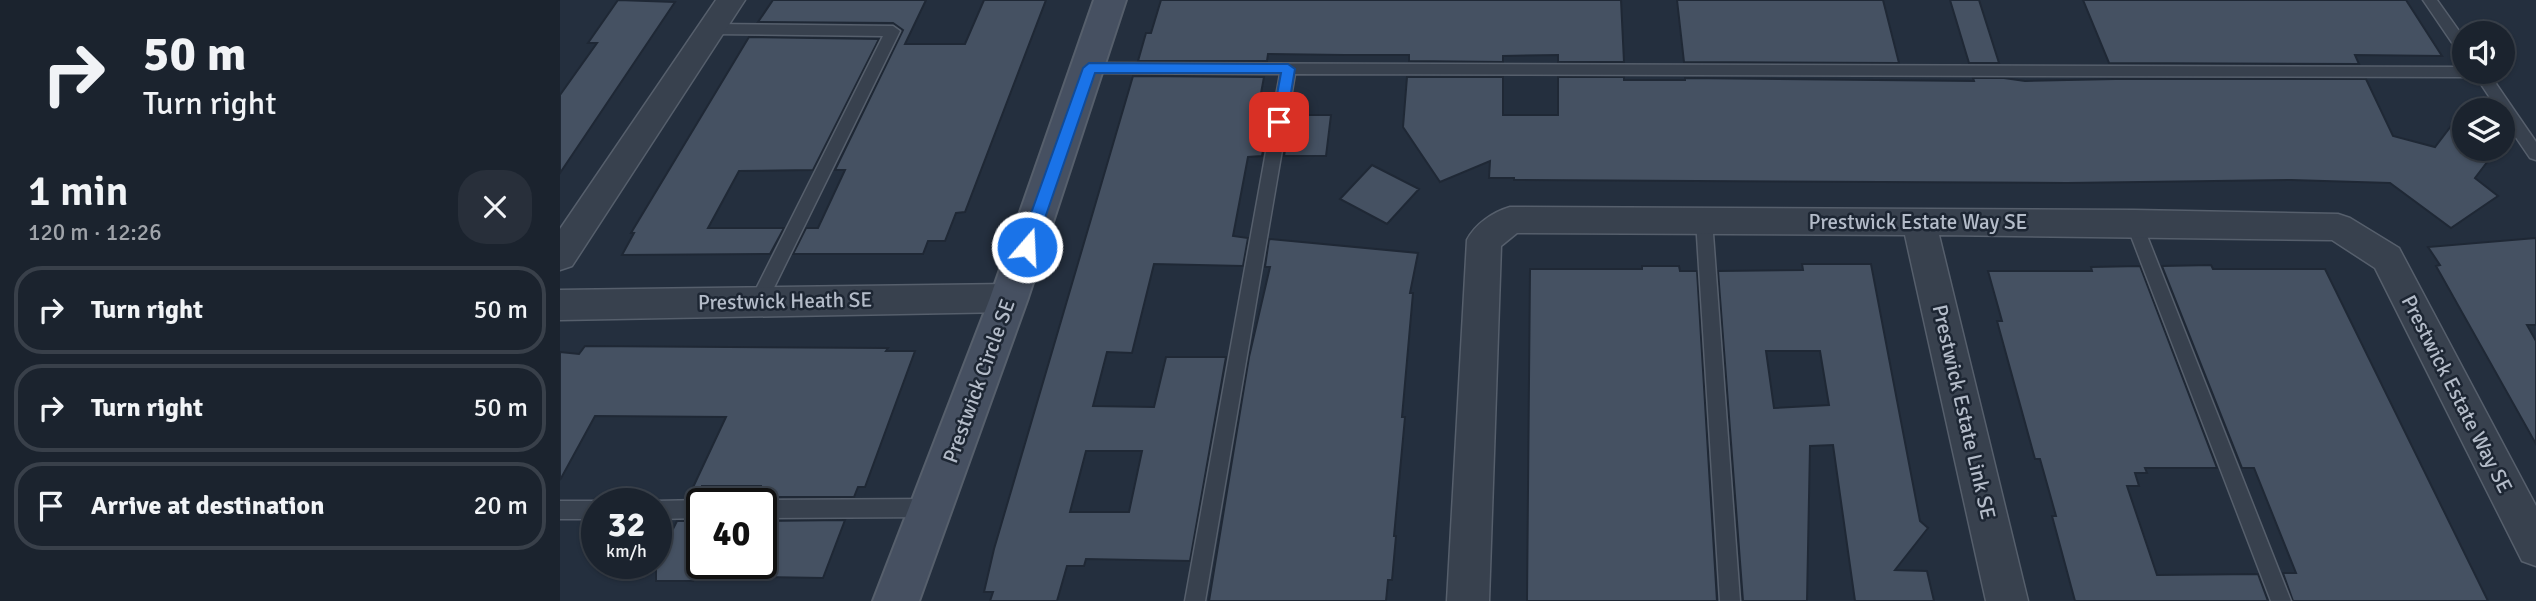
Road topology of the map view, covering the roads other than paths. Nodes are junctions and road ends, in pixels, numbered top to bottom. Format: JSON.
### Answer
{"nodes":[{"id":1,"x":731,"y":0,"type":"edge"},
{"id":2,"x":1110,"y":0,"type":"edge"},
{"id":3,"x":2430,"y":0,"type":"edge"},
{"id":4,"x":711,"y":29,"type":"junction"},
{"id":5,"x":2452,"y":32,"type":"edge"},
{"id":6,"x":1089,"y":68,"type":"junction"},
{"id":7,"x":1288,"y":69,"type":"junction"},
{"id":8,"x":2452,"y":72,"type":"edge"},
{"id":9,"x":2488,"y":84,"type":"edge"},
{"id":10,"x":2536,"y":153,"type":"edge"},
{"id":11,"x":1704,"y":220,"type":"junction"},
{"id":12,"x":2133,"y":222,"type":"junction"},
{"id":13,"x":1919,"y":223,"type":"junction"},
{"id":14,"x":560,"y":256,"type":"edge"},
{"id":15,"x":1009,"y":298,"type":"junction"},
{"id":16,"x":759,"y":301,"type":"junction"},
{"id":17,"x":560,"y":305,"type":"edge"},
{"id":18,"x":932,"y":508,"type":"junction"},
{"id":19,"x":777,"y":509,"type":"edge"},
{"id":20,"x":560,"y":510,"type":"edge"},
{"id":21,"x":581,"y":510,"type":"edge"},
{"id":22,"x":2536,"y":547,"type":"edge"},
{"id":23,"x":896,"y":601,"type":"edge"},
{"id":24,"x":1195,"y":601,"type":"edge"},
{"id":25,"x":1468,"y":601,"type":"edge"},
{"id":26,"x":1730,"y":601,"type":"edge"},
{"id":27,"x":2007,"y":601,"type":"edge"},
{"id":28,"x":2281,"y":601,"type":"edge"}],
"edges":[{"from":1,"to":4,"type":"street"},
{"from":2,"to":6,"type":"street","name":"Prestwick Circle SE"},
{"from":3,"to":5,"type":"lane"},
{"from":4,"to":14,"type":"street"},
{"from":4,"to":16,"type":"lane"},
{"from":6,"to":7,"type":"lane"},
{"from":6,"to":15,"type":"street","name":"Prestwick Circle SE"},
{"from":7,"to":8,"type":"lane"},
{"from":7,"to":24,"type":"lane"},
{"from":9,"to":10,"type":"lane"},
{"from":11,"to":13,"type":"street","name":"Prestwick Estate Way SE"},
{"from":11,"to":25,"type":"street","name":"Prestwick Estate Way SE"},
{"from":11,"to":26,"type":"lane"},
{"from":12,"to":13,"type":"street","name":"Prestwick Estate Way SE"},
{"from":12,"to":22,"type":"street","name":"Prestwick Estate Way SE"},
{"from":12,"to":28,"type":"lane"},
{"from":13,"to":27,"type":"street","name":"Prestwick Estate Link SE"},
{"from":15,"to":16,"type":"street","name":"Prestwick Heath SE"},
{"from":15,"to":18,"type":"street","name":"Prestwick Circle SE"},
{"from":16,"to":17,"type":"street","name":"Prestwick Heath SE"},
{"from":18,"to":19,"type":"lane"},
{"from":18,"to":23,"type":"street","name":"Prestwick Circle SE"},
{"from":20,"to":21,"type":"lane"}]}
